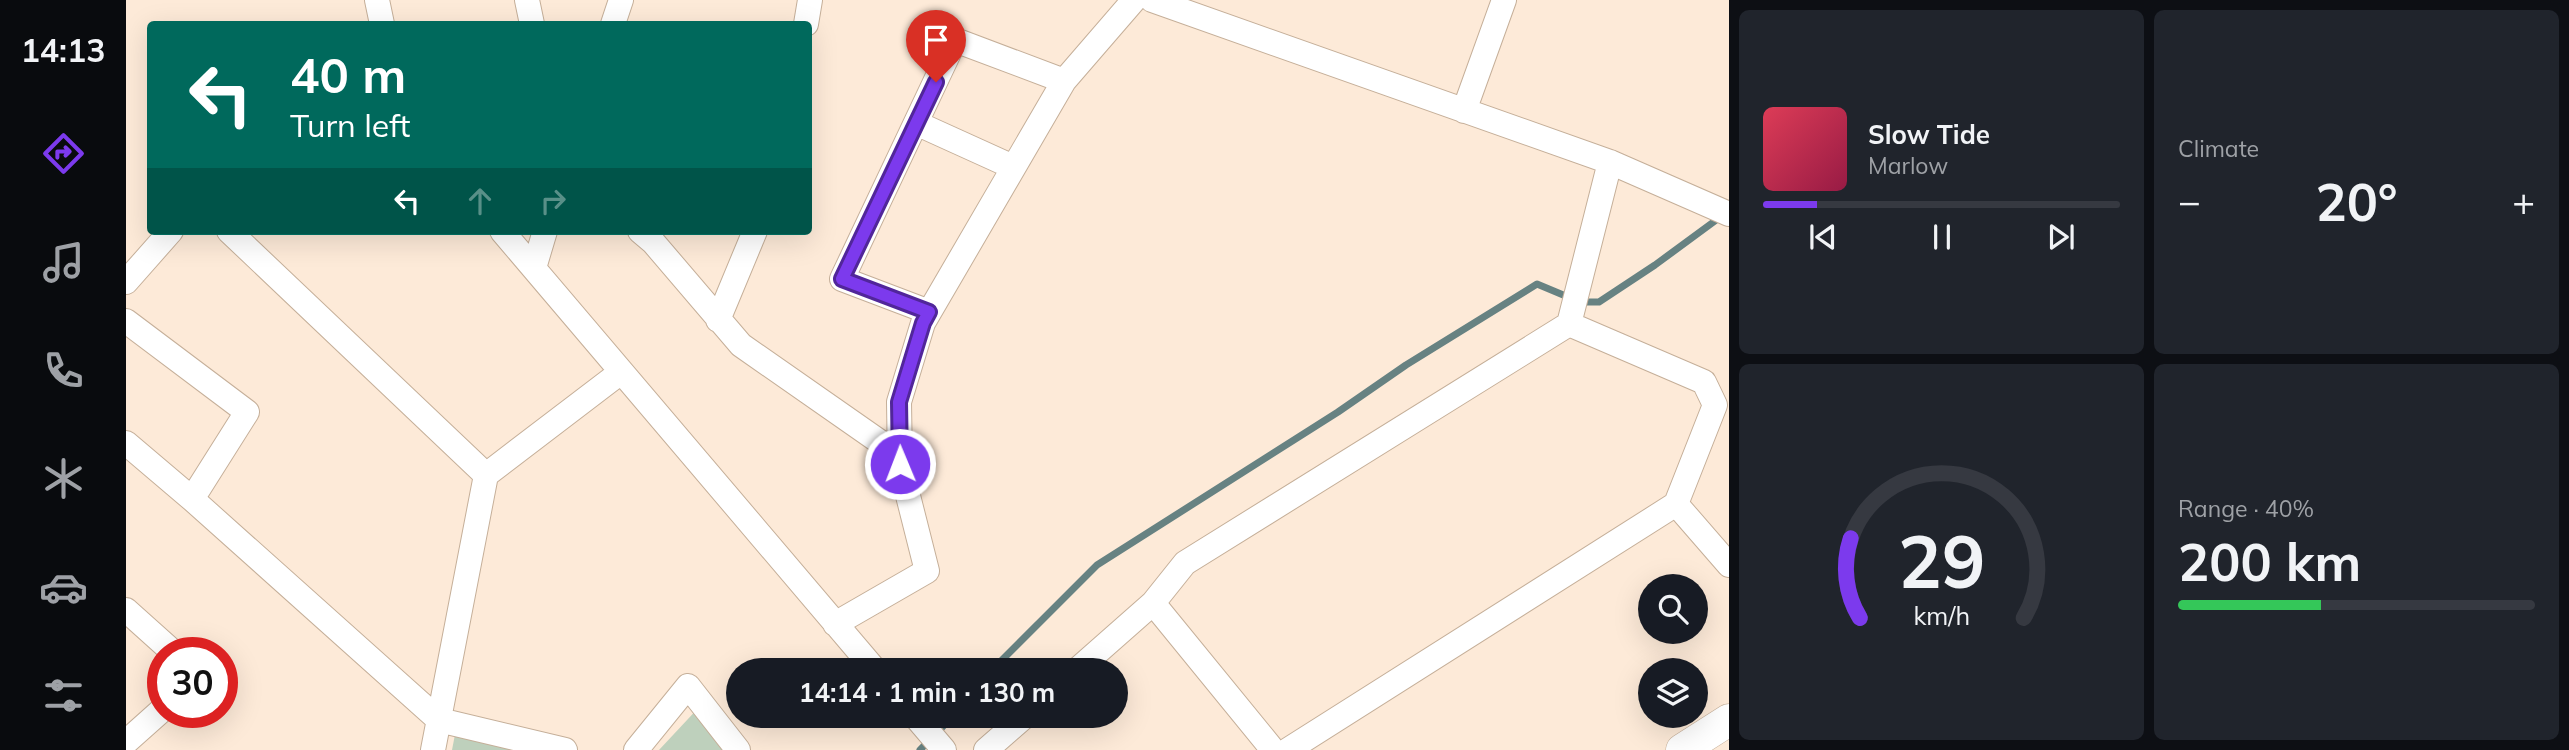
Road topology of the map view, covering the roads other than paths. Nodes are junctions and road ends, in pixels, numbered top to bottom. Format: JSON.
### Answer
{"nodes":[{"id":1,"x":377,"y":0,"type":"edge"},
{"id":2,"x":527,"y":0,"type":"edge"},
{"id":3,"x":621,"y":0,"type":"edge"},
{"id":4,"x":810,"y":0,"type":"edge"},
{"id":5,"x":1134,"y":0,"type":"edge"},
{"id":6,"x":1152,"y":0,"type":"edge"},
{"id":7,"x":1504,"y":0,"type":"edge"},
{"id":8,"x":381,"y":21,"type":"edge"},
{"id":9,"x":531,"y":21,"type":"edge"},
{"id":10,"x":614,"y":21,"type":"edge"},
{"id":11,"x":806,"y":21,"type":"edge"},
{"id":12,"x":1064,"y":81,"type":"junction"},
{"id":13,"x":1464,"y":111,"type":"junction"},
{"id":14,"x":916,"y":123,"type":"junction"},
{"id":15,"x":1610,"y":162,"type":"junction"},
{"id":16,"x":1013,"y":167,"type":"junction"},
{"id":17,"x":1729,"y":214,"type":"edge"},
{"id":18,"x":167,"y":235,"type":"edge"},
{"id":19,"x":233,"y":235,"type":"edge"},
{"id":20,"x":505,"y":235,"type":"edge"},
{"id":21,"x":544,"y":235,"type":"edge"},
{"id":22,"x":644,"y":235,"type":"edge"},
{"id":23,"x":753,"y":235,"type":"edge"},
{"id":24,"x":534,"y":268,"type":"junction"},
{"id":25,"x":126,"y":282,"type":"edge"},
{"id":26,"x":929,"y":312,"type":"junction"},
{"id":27,"x":718,"y":320,"type":"junction"},
{"id":28,"x":126,"y":321,"type":"edge"},
{"id":29,"x":1569,"y":324,"type":"junction"},
{"id":30,"x":621,"y":372,"type":"junction"},
{"id":31,"x":126,"y":443,"type":"edge"},
{"id":32,"x":900,"y":456,"type":"junction"},
{"id":33,"x":486,"y":475,"type":"junction"},
{"id":34,"x":192,"y":499,"type":"junction"},
{"id":35,"x":1676,"y":504,"type":"junction"},
{"id":36,"x":1729,"y":565,"type":"edge"},
{"id":37,"x":1153,"y":603,"type":"junction"},
{"id":38,"x":126,"y":610,"type":"edge"},
{"id":39,"x":835,"y":624,"type":"junction"},
{"id":40,"x":156,"y":637,"type":"edge"},
{"id":41,"x":865,"y":658,"type":"edge"},
{"id":42,"x":1091,"y":658,"type":"edge"},
{"id":43,"x":439,"y":720,"type":"junction"},
{"id":44,"x":1729,"y":720,"type":"edge"},
{"id":45,"x":147,"y":723,"type":"edge"},
{"id":46,"x":925,"y":728,"type":"edge"},
{"id":47,"x":1011,"y":728,"type":"edge"},
{"id":48,"x":126,"y":742,"type":"edge"},
{"id":49,"x":433,"y":750,"type":"edge"},
{"id":50,"x":565,"y":750,"type":"edge"},
{"id":51,"x":636,"y":750,"type":"edge"},
{"id":52,"x":738,"y":750,"type":"edge"},
{"id":53,"x":944,"y":750,"type":"edge"},
{"id":54,"x":986,"y":750,"type":"edge"},
{"id":55,"x":1273,"y":750,"type":"edge"},
{"id":56,"x":1288,"y":750,"type":"edge"},
{"id":57,"x":1682,"y":750,"type":"edge"}],
"edges":[{"from":1,"to":8,"type":"street"},
{"from":2,"to":9,"type":"street"},
{"from":3,"to":10,"type":"street"},
{"from":4,"to":11,"type":"street"},
{"from":5,"to":12,"type":"street"},
{"from":6,"to":13,"type":"street"},
{"from":7,"to":13,"type":"street"},
{"from":12,"to":14,"type":"street"},
{"from":12,"to":16,"type":"street"},
{"from":13,"to":15,"type":"street"},
{"from":14,"to":16,"type":"street"},
{"from":14,"to":26,"type":"street"},
{"from":15,"to":17,"type":"street"},
{"from":15,"to":29,"type":"street"},
{"from":16,"to":26,"type":"street"},
{"from":18,"to":25,"type":"street"},
{"from":19,"to":33,"type":"street"},
{"from":20,"to":24,"type":"street"},
{"from":21,"to":24,"type":"street"},
{"from":22,"to":27,"type":"street"},
{"from":23,"to":27,"type":"street"},
{"from":24,"to":30,"type":"street"},
{"from":26,"to":32,"type":"street"},
{"from":27,"to":32,"type":"street"},
{"from":28,"to":34,"type":"street"},
{"from":29,"to":35,"type":"street"},
{"from":29,"to":37,"type":"street"},
{"from":30,"to":33,"type":"street"},
{"from":30,"to":39,"type":"street"},
{"from":31,"to":34,"type":"street"},
{"from":32,"to":39,"type":"street"},
{"from":33,"to":43,"type":"street"},
{"from":34,"to":43,"type":"street"},
{"from":35,"to":36,"type":"street"},
{"from":35,"to":56,"type":"street"},
{"from":37,"to":42,"type":"street"},
{"from":37,"to":55,"type":"street"},
{"from":38,"to":40,"type":"street"},
{"from":39,"to":41,"type":"street"},
{"from":43,"to":49,"type":"street"},
{"from":43,"to":50,"type":"street"},
{"from":44,"to":57,"type":"main road"},
{"from":45,"to":48,"type":"street"},
{"from":46,"to":53,"type":"street"},
{"from":47,"to":54,"type":"street"},
{"from":51,"to":52,"type":"street"}]}
